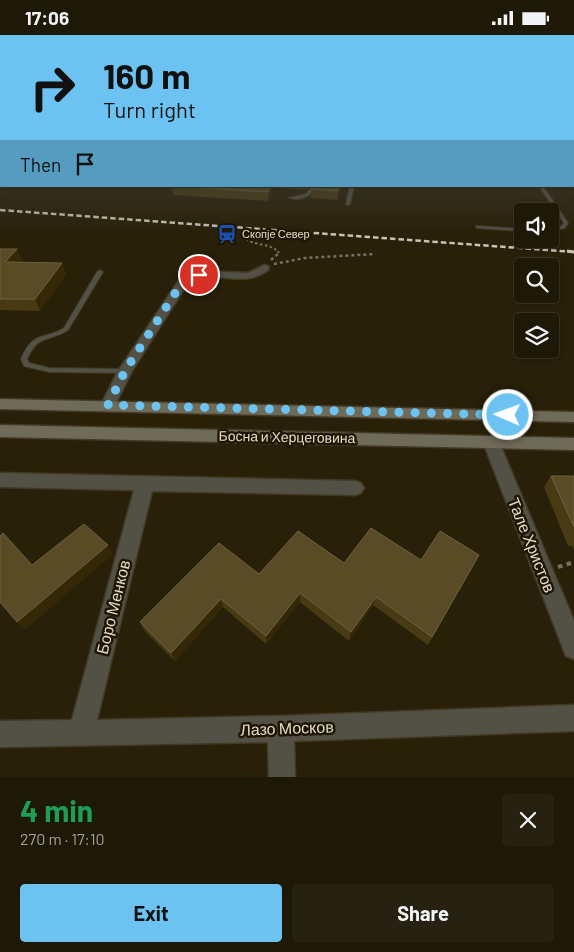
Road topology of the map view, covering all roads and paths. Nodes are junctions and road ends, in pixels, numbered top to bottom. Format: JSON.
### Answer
{"nodes":[{"id":1,"x":314,"y":187,"type":"edge"},
{"id":2,"x":352,"y":187,"type":"edge"},
{"id":3,"x":542,"y":187,"type":"edge"},
{"id":4,"x":291,"y":198,"type":"dead end"},
{"id":5,"x":552,"y":203,"type":"edge"},
{"id":6,"x":348,"y":204,"type":"dead end"},
{"id":7,"x":559,"y":213,"type":"edge"},
{"id":8,"x":478,"y":227,"type":"dead end"},
{"id":9,"x":559,"y":228,"type":"edge"},
{"id":10,"x":514,"y":229,"type":"edge"},
{"id":11,"x":246,"y":239,"type":"dead end"},
{"id":12,"x":375,"y":254,"type":"dead end"},
{"id":13,"x":264,"y":268,"type":"junction"},
{"id":14,"x":100,"y":272,"type":"dead end"},
{"id":15,"x":125,"y":371,"type":"junction"},
{"id":16,"x":0,"y":403,"type":"edge"},
{"id":17,"x":108,"y":405,"type":"junction"},
{"id":18,"x":574,"y":417,"type":"edge"},
{"id":19,"x":0,"y":431,"type":"edge"},
{"id":20,"x":490,"y":442,"type":"junction"},
{"id":21,"x":574,"y":444,"type":"edge"},
{"id":22,"x":0,"y":480,"type":"edge"},
{"id":23,"x":145,"y":482,"type":"junction"},
{"id":24,"x":355,"y":488,"type":"dead end"},
{"id":25,"x":574,"y":648,"type":"edge"},
{"id":26,"x":574,"y":718,"type":"edge"},
{"id":27,"x":281,"y":729,"type":"junction"},
{"id":28,"x":81,"y":732,"type":"junction"},
{"id":29,"x":0,"y":734,"type":"edge"},
{"id":30,"x":282,"y":777,"type":"edge"}],
"edges":[{"from":1,"to":4,"type":"lane"},
{"from":2,"to":6,"type":"lane"},
{"from":3,"to":5,"type":"lane"},
{"from":7,"to":9,"type":"lane"},
{"from":8,"to":10,"type":"lane"},
{"from":11,"to":13,"type":"path"},
{"from":12,"to":13,"type":"path"},
{"from":13,"to":15,"type":"street"},
{"from":14,"to":15,"type":"lane"},
{"from":15,"to":17,"type":"street"},
{"from":16,"to":17,"type":"street","name":"Босна и Херцеговина"},
{"from":17,"to":18,"type":"street","name":"Босна и Херцеговина"},
{"from":19,"to":20,"type":"street","name":"Босна и Херцеговина"},
{"from":20,"to":21,"type":"street","name":"Босна и Херцеговина"},
{"from":20,"to":25,"type":"street","name":"Тале Христов"},
{"from":22,"to":23,"type":"street"},
{"from":23,"to":24,"type":"street"},
{"from":23,"to":28,"type":"street","name":"Боро Менков"},
{"from":26,"to":27,"type":"street","name":"Лазо Москов"},
{"from":27,"to":28,"type":"street","name":"Лазо Москов"},
{"from":27,"to":30,"type":"street"},
{"from":28,"to":29,"type":"street","name":"Лазо Москов"}]}
